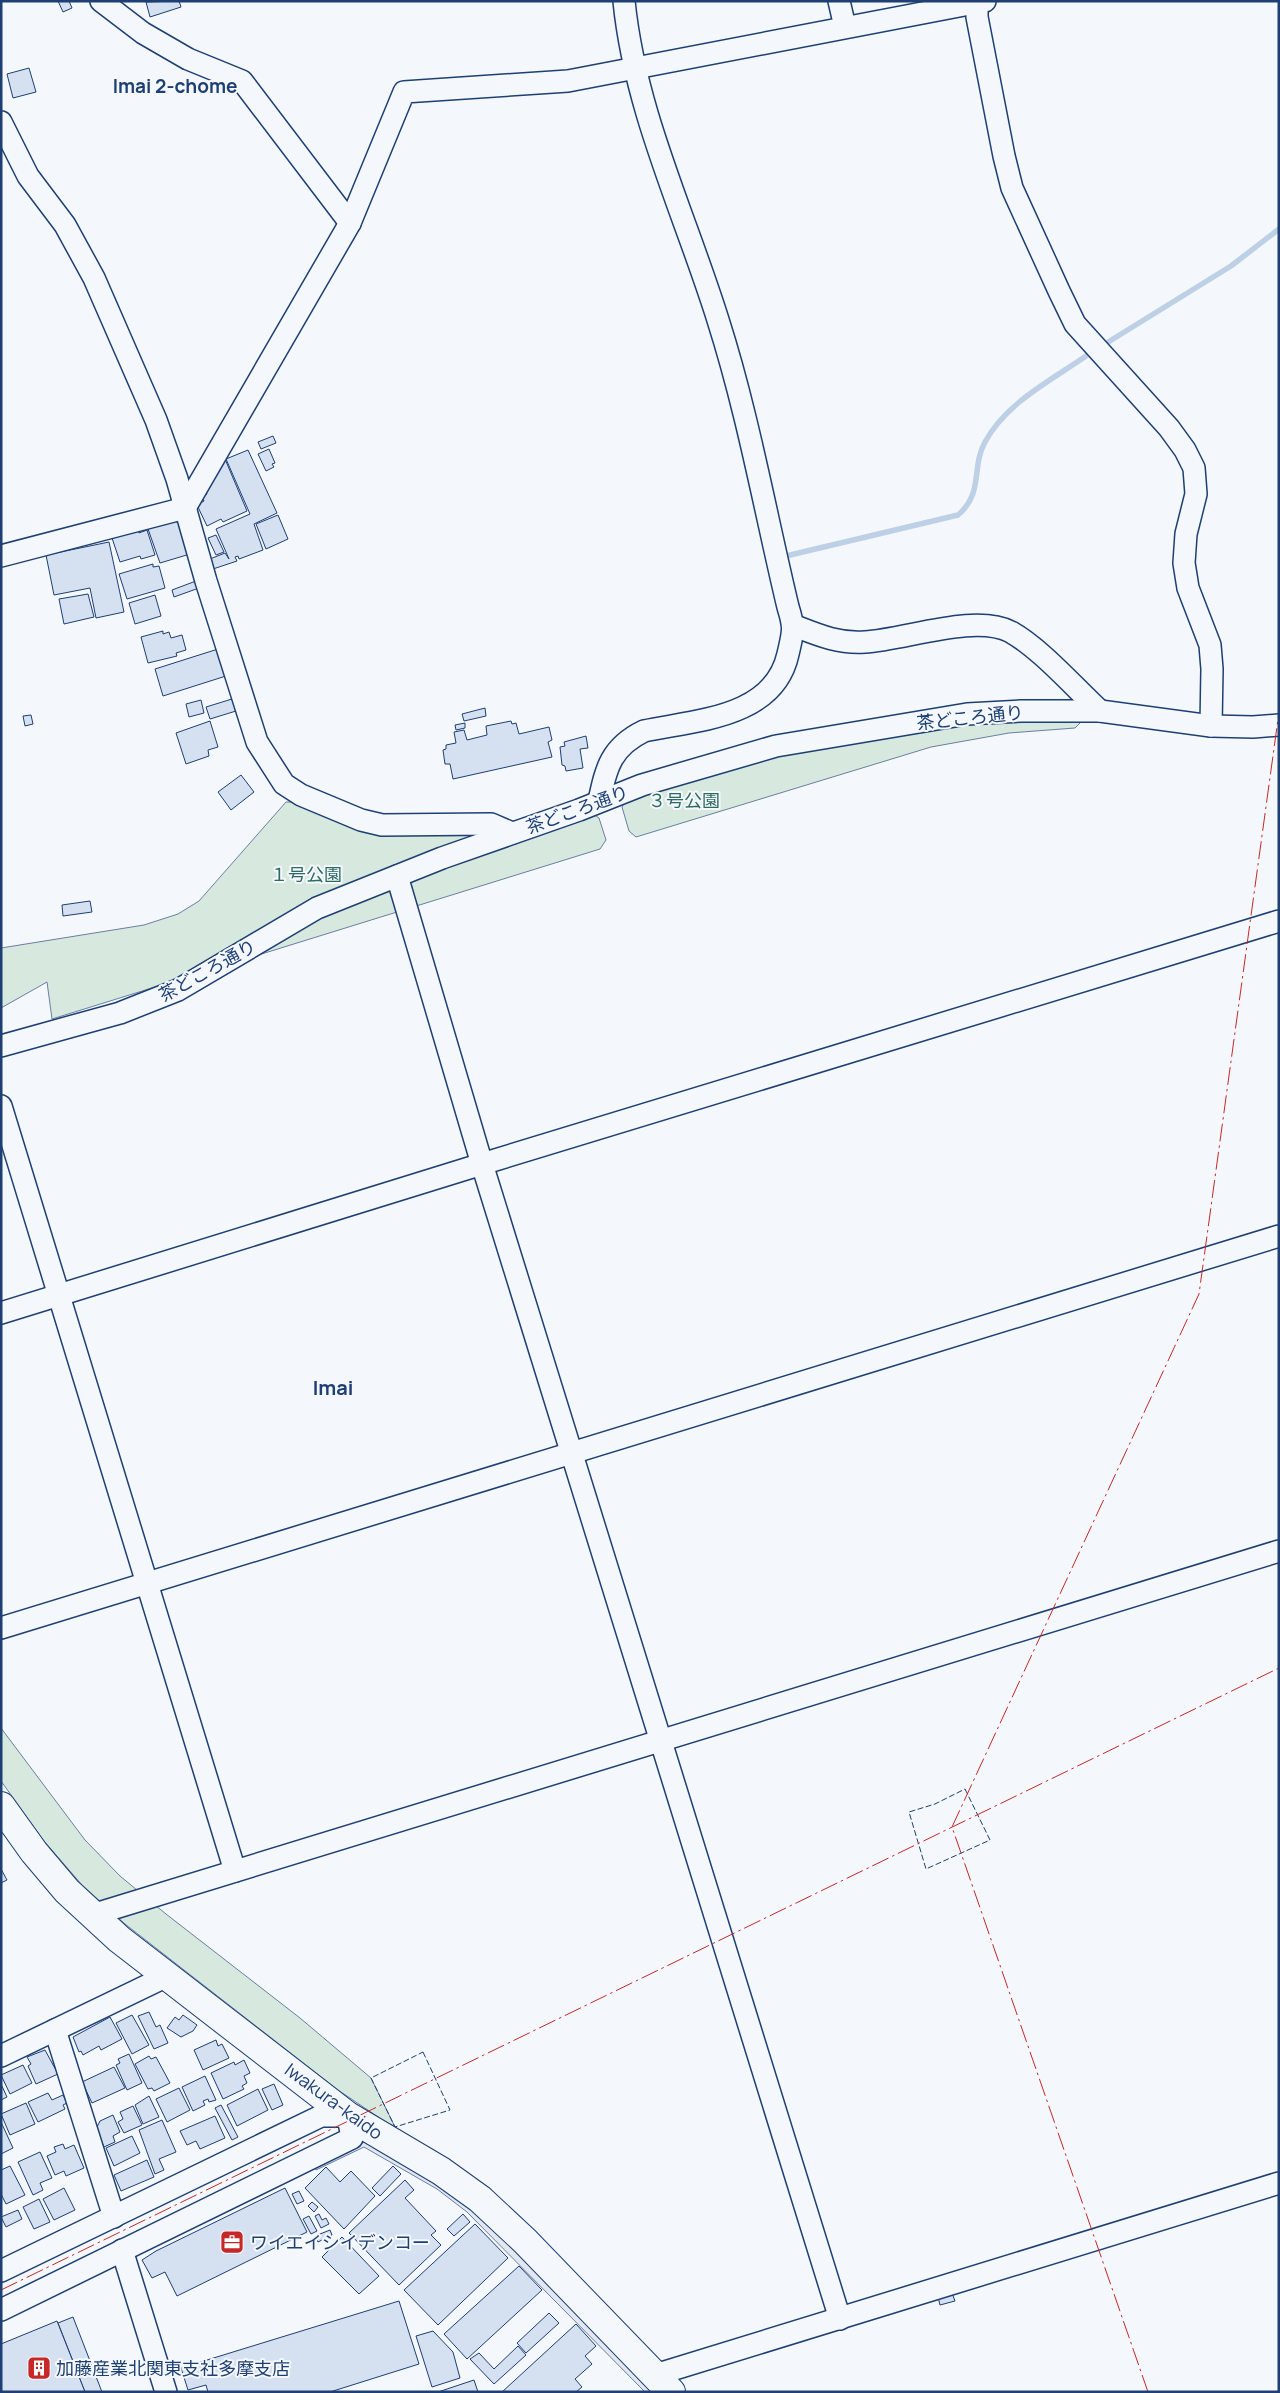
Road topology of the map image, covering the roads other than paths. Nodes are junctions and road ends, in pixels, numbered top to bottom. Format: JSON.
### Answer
{"nodes":[{"id":1,"x":101,"y":1,"type":"edge"},
{"id":2,"x":624,"y":1,"type":"edge"},
{"id":3,"x":839,"y":1,"type":"edge"},
{"id":4,"x":980,"y":2,"type":"edge"},
{"id":5,"x":845,"y":27,"type":"junction"},
{"id":6,"x":634,"y":68,"type":"junction"},
{"id":7,"x":1,"y":122,"type":"edge"},
{"id":8,"x":350,"y":223,"type":"junction"},
{"id":9,"x":185,"y":508,"type":"junction"},
{"id":10,"x":1,"y":556,"type":"edge"},
{"id":11,"x":794,"y":626,"type":"junction"},
{"id":12,"x":1100,"y":711,"type":"junction"},
{"id":13,"x":1279,"y":725,"type":"edge"},
{"id":14,"x":1212,"y":726,"type":"junction"},
{"id":15,"x":599,"y":801,"type":"junction"},
{"id":16,"x":512,"y":833,"type":"junction"},
{"id":17,"x":397,"y":876,"type":"junction"},
{"id":18,"x":1279,"y":921,"type":"edge"},
{"id":19,"x":1,"y":1046,"type":"edge"},
{"id":20,"x":1,"y":1106,"type":"edge"},
{"id":21,"x":482,"y":1164,"type":"junction"},
{"id":22,"x":1279,"y":1236,"type":"edge"},
{"id":23,"x":58,"y":1296,"type":"junction"},
{"id":24,"x":1,"y":1313,"type":"edge"},
{"id":25,"x":573,"y":1452,"type":"junction"},
{"id":26,"x":1279,"y":1551,"type":"edge"},
{"id":27,"x":146,"y":1584,"type":"junction"},
{"id":28,"x":1,"y":1628,"type":"edge"},
{"id":29,"x":662,"y":1741,"type":"junction"},
{"id":30,"x":3,"y":1811,"type":"edge"},
{"id":31,"x":235,"y":1871,"type":"junction"},
{"id":32,"x":92,"y":1915,"type":"junction"},
{"id":33,"x":167,"y":1976,"type":"junction"},
{"id":34,"x":55,"y":2030,"type":"junction"},
{"id":35,"x":1,"y":2056,"type":"edge"},
{"id":36,"x":348,"y":2116,"type":"junction"},
{"id":37,"x":1279,"y":2184,"type":"edge"},
{"id":38,"x":114,"y":2217,"type":"junction"},
{"id":39,"x":122,"y":2250,"type":"junction"},
{"id":40,"x":1,"y":2272,"type":"edge"},
{"id":41,"x":1,"y":2310,"type":"edge"},
{"id":42,"x":840,"y":2318,"type":"junction"},
{"id":43,"x":663,"y":2383,"type":"edge"},
{"id":44,"x":166,"y":2392,"type":"edge"}],
"edges":[{"from":1,"to":8,"type":"street"},
{"from":2,"to":6,"type":"street"},
{"from":3,"to":5,"type":"street"},
{"from":4,"to":5,"type":"street"},
{"from":4,"to":14,"type":"street"},
{"from":5,"to":6,"type":"street"},
{"from":6,"to":8,"type":"street"},
{"from":6,"to":11,"type":"street"},
{"from":7,"to":9,"type":"street"},
{"from":8,"to":9,"type":"street"},
{"from":9,"to":10,"type":"street"},
{"from":9,"to":16,"type":"street"},
{"from":11,"to":12,"type":"street"},
{"from":11,"to":15,"type":"street"},
{"from":12,"to":14,"type":"street","name":"茶どころ通り"},
{"from":12,"to":15,"type":"street","name":"茶どころ通り"},
{"from":13,"to":14,"type":"street","name":"茶どころ通り"},
{"from":15,"to":16,"type":"street","name":"茶どころ通り"},
{"from":16,"to":17,"type":"street","name":"茶どころ通り"},
{"from":17,"to":19,"type":"street","name":"茶どころ通り"},
{"from":17,"to":21,"type":"street"},
{"from":18,"to":21,"type":"street"},
{"from":20,"to":23,"type":"street"},
{"from":21,"to":23,"type":"street"},
{"from":21,"to":25,"type":"street"},
{"from":22,"to":25,"type":"street"},
{"from":23,"to":24,"type":"street"},
{"from":23,"to":27,"type":"street"},
{"from":25,"to":27,"type":"street"},
{"from":25,"to":29,"type":"street"},
{"from":26,"to":29,"type":"street"},
{"from":27,"to":28,"type":"street"},
{"from":27,"to":31,"type":"street"},
{"from":29,"to":31,"type":"street"},
{"from":29,"to":42,"type":"street"},
{"from":30,"to":32,"type":"main road","name":"Iwakura-kaido"},
{"from":31,"to":32,"type":"street"},
{"from":32,"to":33,"type":"main road","name":"Iwakura-kaido"},
{"from":33,"to":34,"type":"street"},
{"from":33,"to":36,"type":"main road","name":"Iwakura-kaido"},
{"from":34,"to":35,"type":"street"},
{"from":34,"to":38,"type":"street"},
{"from":36,"to":38,"type":"street"},
{"from":36,"to":39,"type":"street"},
{"from":36,"to":43,"type":"main road","name":"Iwakura-kaido"},
{"from":37,"to":42,"type":"street"},
{"from":38,"to":40,"type":"street"},
{"from":39,"to":41,"type":"street"},
{"from":39,"to":44,"type":"street"},
{"from":42,"to":43,"type":"street"}]}
